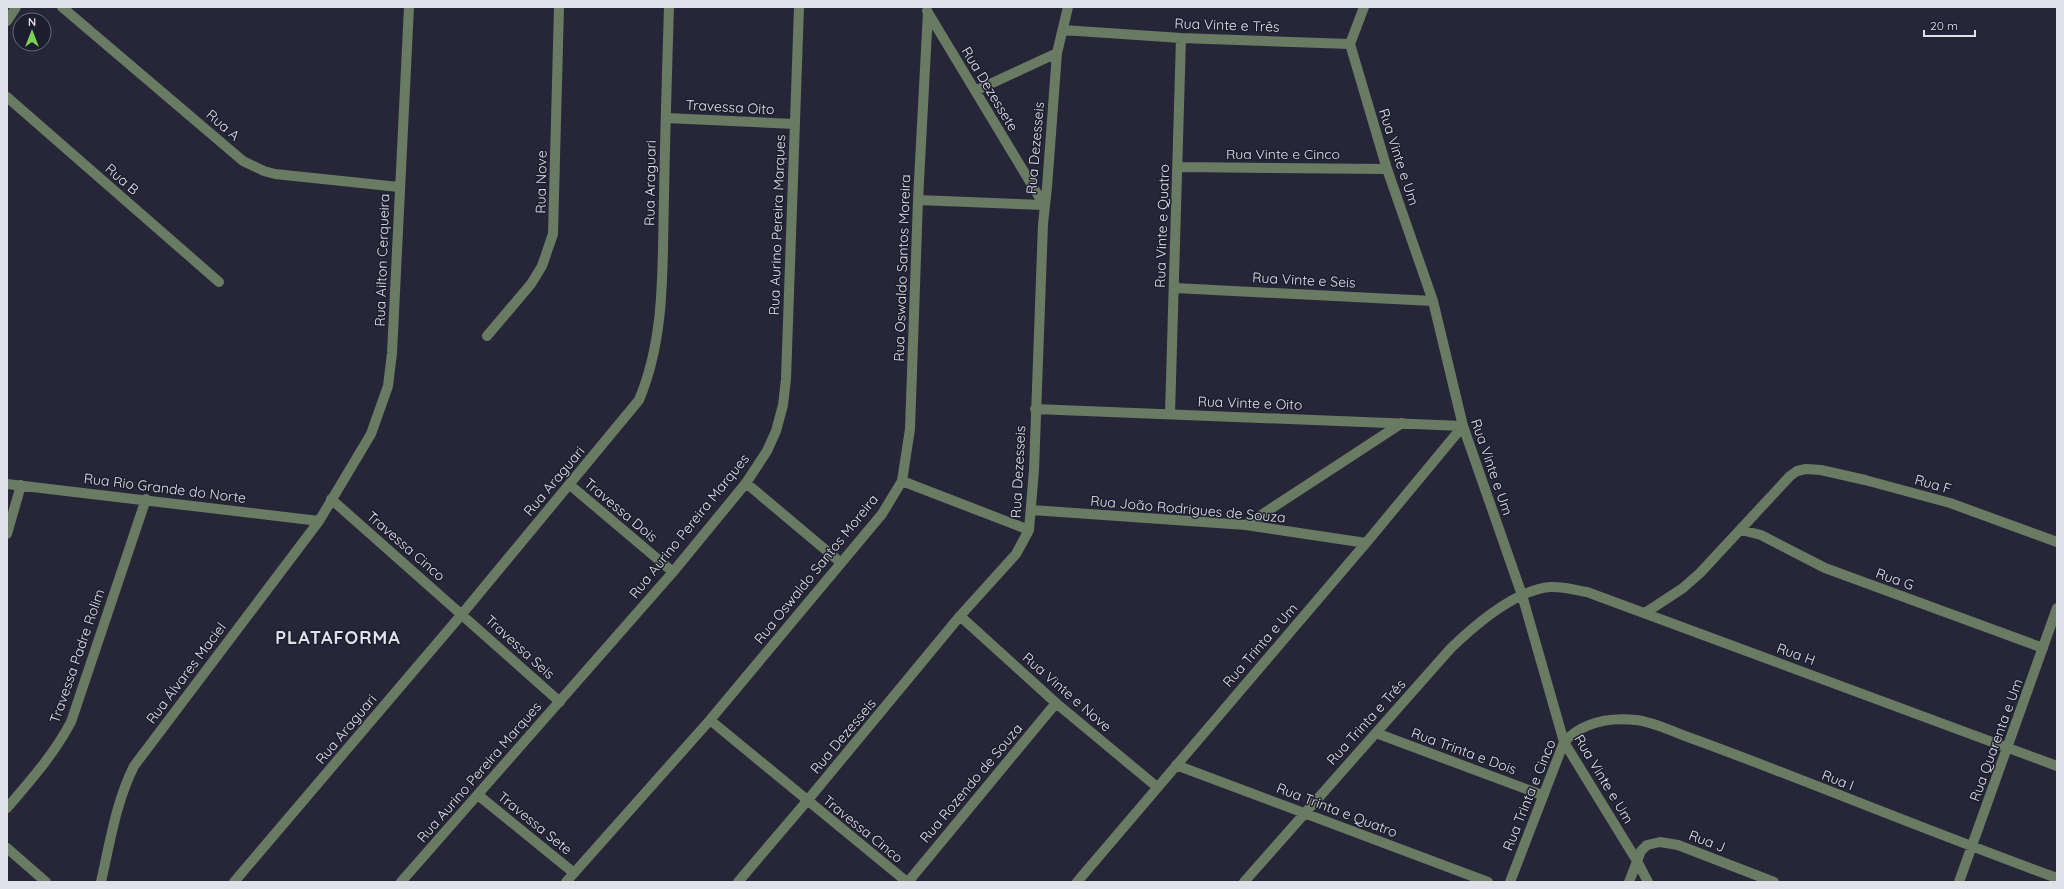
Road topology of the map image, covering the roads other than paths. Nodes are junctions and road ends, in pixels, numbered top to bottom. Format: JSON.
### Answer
{"nodes":[{"id":1,"x":16,"y":7,"type":"edge"},
{"id":2,"x":62,"y":7,"type":"edge"},
{"id":3,"x":409,"y":7,"type":"edge"},
{"id":4,"x":558,"y":7,"type":"edge"},
{"id":5,"x":669,"y":7,"type":"edge"},
{"id":6,"x":799,"y":7,"type":"edge"},
{"id":7,"x":1068,"y":7,"type":"edge"},
{"id":8,"x":1364,"y":7,"type":"edge"},
{"id":9,"x":926,"y":10,"type":"edge"},
{"id":10,"x":7,"y":21,"type":"edge"},
{"id":11,"x":1063,"y":30,"type":"junction"},
{"id":12,"x":1181,"y":38,"type":"junction"},
{"id":13,"x":1350,"y":44,"type":"junction"},
{"id":14,"x":1057,"y":53,"type":"junction"},
{"id":15,"x":975,"y":92,"type":"junction"},
{"id":16,"x":7,"y":97,"type":"edge"},
{"id":17,"x":666,"y":118,"type":"junction"},
{"id":18,"x":794,"y":124,"type":"junction"},
{"id":19,"x":1178,"y":167,"type":"junction"},
{"id":20,"x":1387,"y":169,"type":"junction"},
{"id":21,"x":399,"y":187,"type":"junction"},
{"id":22,"x":918,"y":200,"type":"junction"},
{"id":23,"x":1044,"y":205,"type":"junction"},
{"id":24,"x":219,"y":282,"type":"dead end"},
{"id":25,"x":1175,"y":288,"type":"junction"},
{"id":26,"x":1433,"y":300,"type":"junction"},
{"id":27,"x":487,"y":336,"type":"dead end"},
{"id":28,"x":1036,"y":409,"type":"junction"},
{"id":29,"x":1170,"y":414,"type":"junction"},
{"id":30,"x":1402,"y":423,"type":"junction"},
{"id":31,"x":1463,"y":426,"type":"junction"},
{"id":32,"x":902,"y":481,"type":"junction"},
{"id":33,"x":746,"y":483,"type":"junction"},
{"id":34,"x":7,"y":484,"type":"edge"},
{"id":35,"x":21,"y":485,"type":"junction"},
{"id":36,"x":570,"y":485,"type":"junction"},
{"id":37,"x":146,"y":499,"type":"junction"},
{"id":38,"x":331,"y":499,"type":"junction"},
{"id":39,"x":1032,"y":510,"type":"junction"},
{"id":40,"x":318,"y":521,"type":"junction"},
{"id":41,"x":1246,"y":525,"type":"junction"},
{"id":42,"x":1029,"y":530,"type":"junction"},
{"id":43,"x":1741,"y":530,"type":"junction"},
{"id":44,"x":7,"y":534,"type":"edge"},
{"id":45,"x":2057,"y":542,"type":"edge"},
{"id":46,"x":1366,"y":543,"type":"junction"},
{"id":47,"x":840,"y":562,"type":"junction"},
{"id":48,"x":673,"y":572,"type":"junction"},
{"id":49,"x":1522,"y":595,"type":"junction"},
{"id":50,"x":2057,"y":608,"type":"edge"},
{"id":51,"x":462,"y":614,"type":"junction"},
{"id":52,"x":1646,"y":614,"type":"junction"},
{"id":53,"x":960,"y":616,"type":"junction"},
{"id":54,"x":2043,"y":648,"type":"junction"},
{"id":55,"x":560,"y":702,"type":"junction"},
{"id":56,"x":1056,"y":703,"type":"junction"},
{"id":57,"x":710,"y":720,"type":"junction"},
{"id":58,"x":1607,"y":720,"type":"joint"},
{"id":59,"x":1376,"y":733,"type":"junction"},
{"id":60,"x":1564,"y":742,"type":"junction"},
{"id":61,"x":2008,"y":748,"type":"junction"},
{"id":62,"x":1176,"y":765,"type":"junction"},
{"id":63,"x":2057,"y":766,"type":"edge"},
{"id":64,"x":1157,"y":786,"type":"junction"},
{"id":65,"x":478,"y":795,"type":"junction"},
{"id":66,"x":1542,"y":795,"type":"junction"},
{"id":67,"x":807,"y":801,"type":"junction"},
{"id":68,"x":7,"y":808,"type":"edge"},
{"id":69,"x":1304,"y":812,"type":"junction"},
{"id":70,"x":1972,"y":847,"type":"junction"},
{"id":71,"x":7,"y":848,"type":"edge"},
{"id":72,"x":1637,"y":861,"type":"junction"},
{"id":73,"x":574,"y":873,"type":"junction"},
{"id":74,"x":2057,"y":878,"type":"edge"},
{"id":75,"x":46,"y":882,"type":"edge"},
{"id":76,"x":101,"y":882,"type":"edge"},
{"id":77,"x":234,"y":882,"type":"edge"},
{"id":78,"x":401,"y":882,"type":"edge"},
{"id":79,"x":566,"y":882,"type":"edge"},
{"id":80,"x":738,"y":882,"type":"edge"},
{"id":81,"x":907,"y":882,"type":"edge"},
{"id":82,"x":1077,"y":882,"type":"edge"},
{"id":83,"x":1244,"y":882,"type":"edge"},
{"id":84,"x":1488,"y":882,"type":"edge"},
{"id":85,"x":1510,"y":882,"type":"edge"},
{"id":86,"x":1629,"y":882,"type":"edge"},
{"id":87,"x":1648,"y":882,"type":"edge"},
{"id":88,"x":1774,"y":882,"type":"edge"},
{"id":89,"x":1959,"y":882,"type":"edge"}],
"edges":[{"from":1,"to":10,"type":"street"},
{"from":2,"to":21,"type":"street","name":"Rua A"},
{"from":3,"to":21,"type":"street","name":"Rua Ailton Cerqueira"},
{"from":4,"to":27,"type":"street","name":"Rua Nove"},
{"from":5,"to":17,"type":"street","name":"Rua Araguari"},
{"from":6,"to":18,"type":"street","name":"Rua Aurino Pereira Marques"},
{"from":7,"to":11,"type":"street","name":"Rua Dezesseis"},
{"from":8,"to":13,"type":"street"},
{"from":9,"to":15,"type":"street","name":"Rua Dezessete"},
{"from":9,"to":22,"type":"street","name":"Rua Oswaldo Santos Moreira"},
{"from":11,"to":12,"type":"street","name":"Rua Vinte e Três"},
{"from":11,"to":14,"type":"street","name":"Rua Dezesseis"},
{"from":12,"to":13,"type":"street","name":"Rua Vinte e Três"},
{"from":12,"to":19,"type":"street","name":"Rua Vinte e Quatro"},
{"from":13,"to":20,"type":"street","name":"Rua Vinte e Um"},
{"from":14,"to":15,"type":"street"},
{"from":14,"to":23,"type":"street","name":"Rua Dezesseis"},
{"from":15,"to":23,"type":"street","name":"Rua Dezessete"},
{"from":16,"to":24,"type":"street","name":"Rua B"},
{"from":17,"to":18,"type":"street","name":"Travessa Oito"},
{"from":17,"to":36,"type":"street","name":"Rua Araguari"},
{"from":18,"to":33,"type":"street","name":"Rua Aurino Pereira Marques"},
{"from":19,"to":20,"type":"street","name":"Rua Vinte e Cinco"},
{"from":19,"to":25,"type":"street","name":"Rua Vinte e Quatro"},
{"from":20,"to":26,"type":"street","name":"Rua Vinte e Um"},
{"from":21,"to":38,"type":"street","name":"Rua Ailton Cerqueira"},
{"from":22,"to":23,"type":"street"},
{"from":22,"to":32,"type":"street","name":"Rua Oswaldo Santos Moreira"},
{"from":23,"to":28,"type":"street","name":"Rua Dezesseis"},
{"from":25,"to":26,"type":"street","name":"Rua Vinte e Seis"},
{"from":25,"to":29,"type":"street","name":"Rua Vinte e Quatro"},
{"from":26,"to":31,"type":"street","name":"Rua Vinte e Um"},
{"from":28,"to":29,"type":"street","name":"Rua Vinte e Oito"},
{"from":28,"to":39,"type":"street","name":"Rua Dezesseis"},
{"from":29,"to":30,"type":"street","name":"Rua Vinte e Oito"},
{"from":30,"to":31,"type":"street","name":"Rua Vinte e Oito"},
{"from":30,"to":41,"type":"street"},
{"from":31,"to":46,"type":"street","name":"Rua Trinta e Um"},
{"from":31,"to":49,"type":"street","name":"Rua Vinte e Um"},
{"from":32,"to":42,"type":"street"},
{"from":32,"to":47,"type":"street","name":"Rua Oswaldo Santos Moreira"},
{"from":33,"to":47,"type":"street"},
{"from":33,"to":48,"type":"street","name":"Rua Aurino Pereira Marques"},
{"from":34,"to":35,"type":"street","name":"Rua Rio Grande do Norte"},
{"from":35,"to":37,"type":"street","name":"Rua Rio Grande do Norte"},
{"from":35,"to":44,"type":"street"},
{"from":36,"to":48,"type":"street","name":"Travessa Dois"},
{"from":36,"to":51,"type":"street","name":"Rua Araguari"},
{"from":37,"to":40,"type":"street","name":"Rua Rio Grande do Norte"},
{"from":37,"to":68,"type":"street","name":"Travessa Padre Rolim"},
{"from":38,"to":40,"type":"street","name":"Rua Álvares Maciel"},
{"from":38,"to":51,"type":"street","name":"Travessa Cinco"},
{"from":39,"to":41,"type":"street","name":"Rua João Rodrigues de Souza"},
{"from":39,"to":42,"type":"street","name":"Rua Dezesseis"},
{"from":40,"to":76,"type":"street","name":"Rua Álvares Maciel"},
{"from":41,"to":46,"type":"street","name":"Rua João Rodrigues de Souza"},
{"from":42,"to":53,"type":"street","name":"Rua Dezesseis"},
{"from":43,"to":45,"type":"street","name":"Rua F"},
{"from":43,"to":52,"type":"street"},
{"from":43,"to":54,"type":"street","name":"Rua G"},
{"from":46,"to":62,"type":"street","name":"Rua Trinta e Um"},
{"from":47,"to":57,"type":"street","name":"Rua Oswaldo Santos Moreira"},
{"from":48,"to":55,"type":"street","name":"Rua Aurino Pereira Marques"},
{"from":49,"to":52,"type":"street","name":"Rua H"},
{"from":49,"to":59,"type":"street","name":"Rua Trinta e Três"},
{"from":49,"to":60,"type":"street","name":"Rua Vinte e Um"},
{"from":50,"to":54,"type":"street","name":"Rua Quarenta e Um"},
{"from":51,"to":55,"type":"street","name":"Travessa Seis"},
{"from":51,"to":77,"type":"street","name":"Rua Araguari"},
{"from":52,"to":61,"type":"street","name":"Rua H"},
{"from":53,"to":56,"type":"street","name":"Rua Vinte e Nove"},
{"from":53,"to":67,"type":"street","name":"Rua Dezesseis"},
{"from":54,"to":61,"type":"street","name":"Rua Quarenta e Um"},
{"from":55,"to":65,"type":"street","name":"Rua Aurino Pereira Marques"},
{"from":56,"to":64,"type":"street","name":"Rua Vinte e Nove"},
{"from":56,"to":81,"type":"street","name":"Rua Rozendo de Souza"},
{"from":57,"to":67,"type":"street","name":"Travessa Cinco"},
{"from":57,"to":73,"type":"street","name":"Rua Oswaldo Santos Moreira"},
{"from":58,"to":60,"type":"street","name":"Rua Trinta e Cinco"},
{"from":58,"to":70,"type":"street","name":"Rua I"},
{"from":59,"to":66,"type":"street","name":"Rua Trinta e Dois"},
{"from":59,"to":69,"type":"street","name":"Rua Trinta e Três"},
{"from":60,"to":66,"type":"street","name":"Rua Trinta e Cinco"},
{"from":60,"to":72,"type":"street","name":"Rua Vinte e Um"},
{"from":61,"to":63,"type":"street","name":"Rua H"},
{"from":61,"to":70,"type":"street","name":"Rua Quarenta e Um"},
{"from":62,"to":64,"type":"street","name":"Rua Trinta e Um"},
{"from":62,"to":69,"type":"street","name":"Rua Trinta e Quatro"},
{"from":64,"to":82,"type":"street","name":"Rua Trinta e Um"},
{"from":65,"to":73,"type":"street","name":"Travessa Sete"},
{"from":65,"to":78,"type":"street","name":"Rua Aurino Pereira Marques"},
{"from":66,"to":85,"type":"street","name":"Rua Trinta e Cinco"},
{"from":67,"to":80,"type":"street","name":"Rua Dezesseis"},
{"from":67,"to":81,"type":"street","name":"Travessa Cinco"},
{"from":69,"to":83,"type":"street","name":"Rua Trinta e Três"},
{"from":69,"to":84,"type":"street","name":"Rua Trinta e Quatro"},
{"from":70,"to":74,"type":"street","name":"Rua I"},
{"from":70,"to":89,"type":"street","name":"Rua Quarenta e Um"},
{"from":71,"to":75,"type":"street"},
{"from":72,"to":86,"type":"street"},
{"from":72,"to":87,"type":"street","name":"Rua Vinte e Um"},
{"from":72,"to":88,"type":"street","name":"Rua J"},
{"from":73,"to":79,"type":"street","name":"Rua Oswaldo Santos Moreira"}]}
